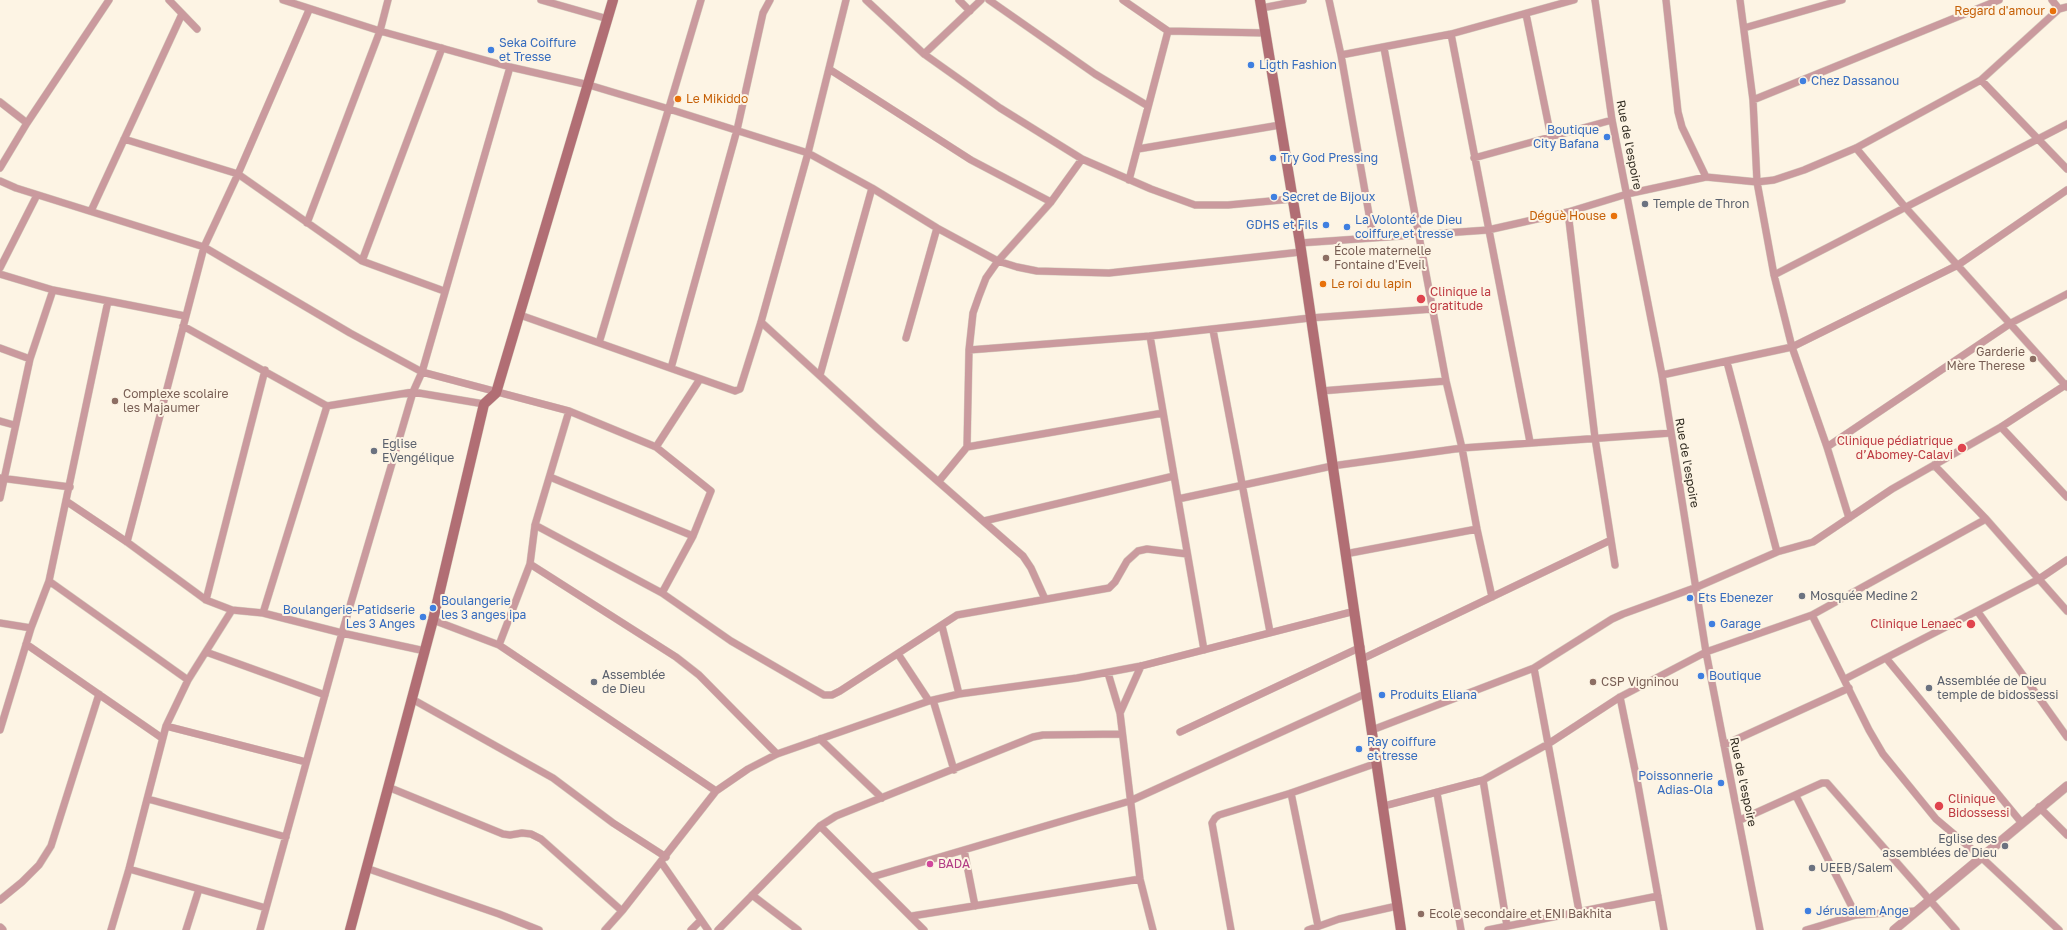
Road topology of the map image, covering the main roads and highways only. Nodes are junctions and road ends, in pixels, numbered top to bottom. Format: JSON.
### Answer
{"nodes":[{"id":1,"x":613,"y":0,"type":"edge"},
{"id":2,"x":1261,"y":4,"type":"edge"},
{"id":3,"x":350,"y":930,"type":"edge"},
{"id":4,"x":1401,"y":930,"type":"edge"}],
"edges":[{"from":1,"to":3,"type":"main road"},
{"from":2,"to":4,"type":"main road"}]}
